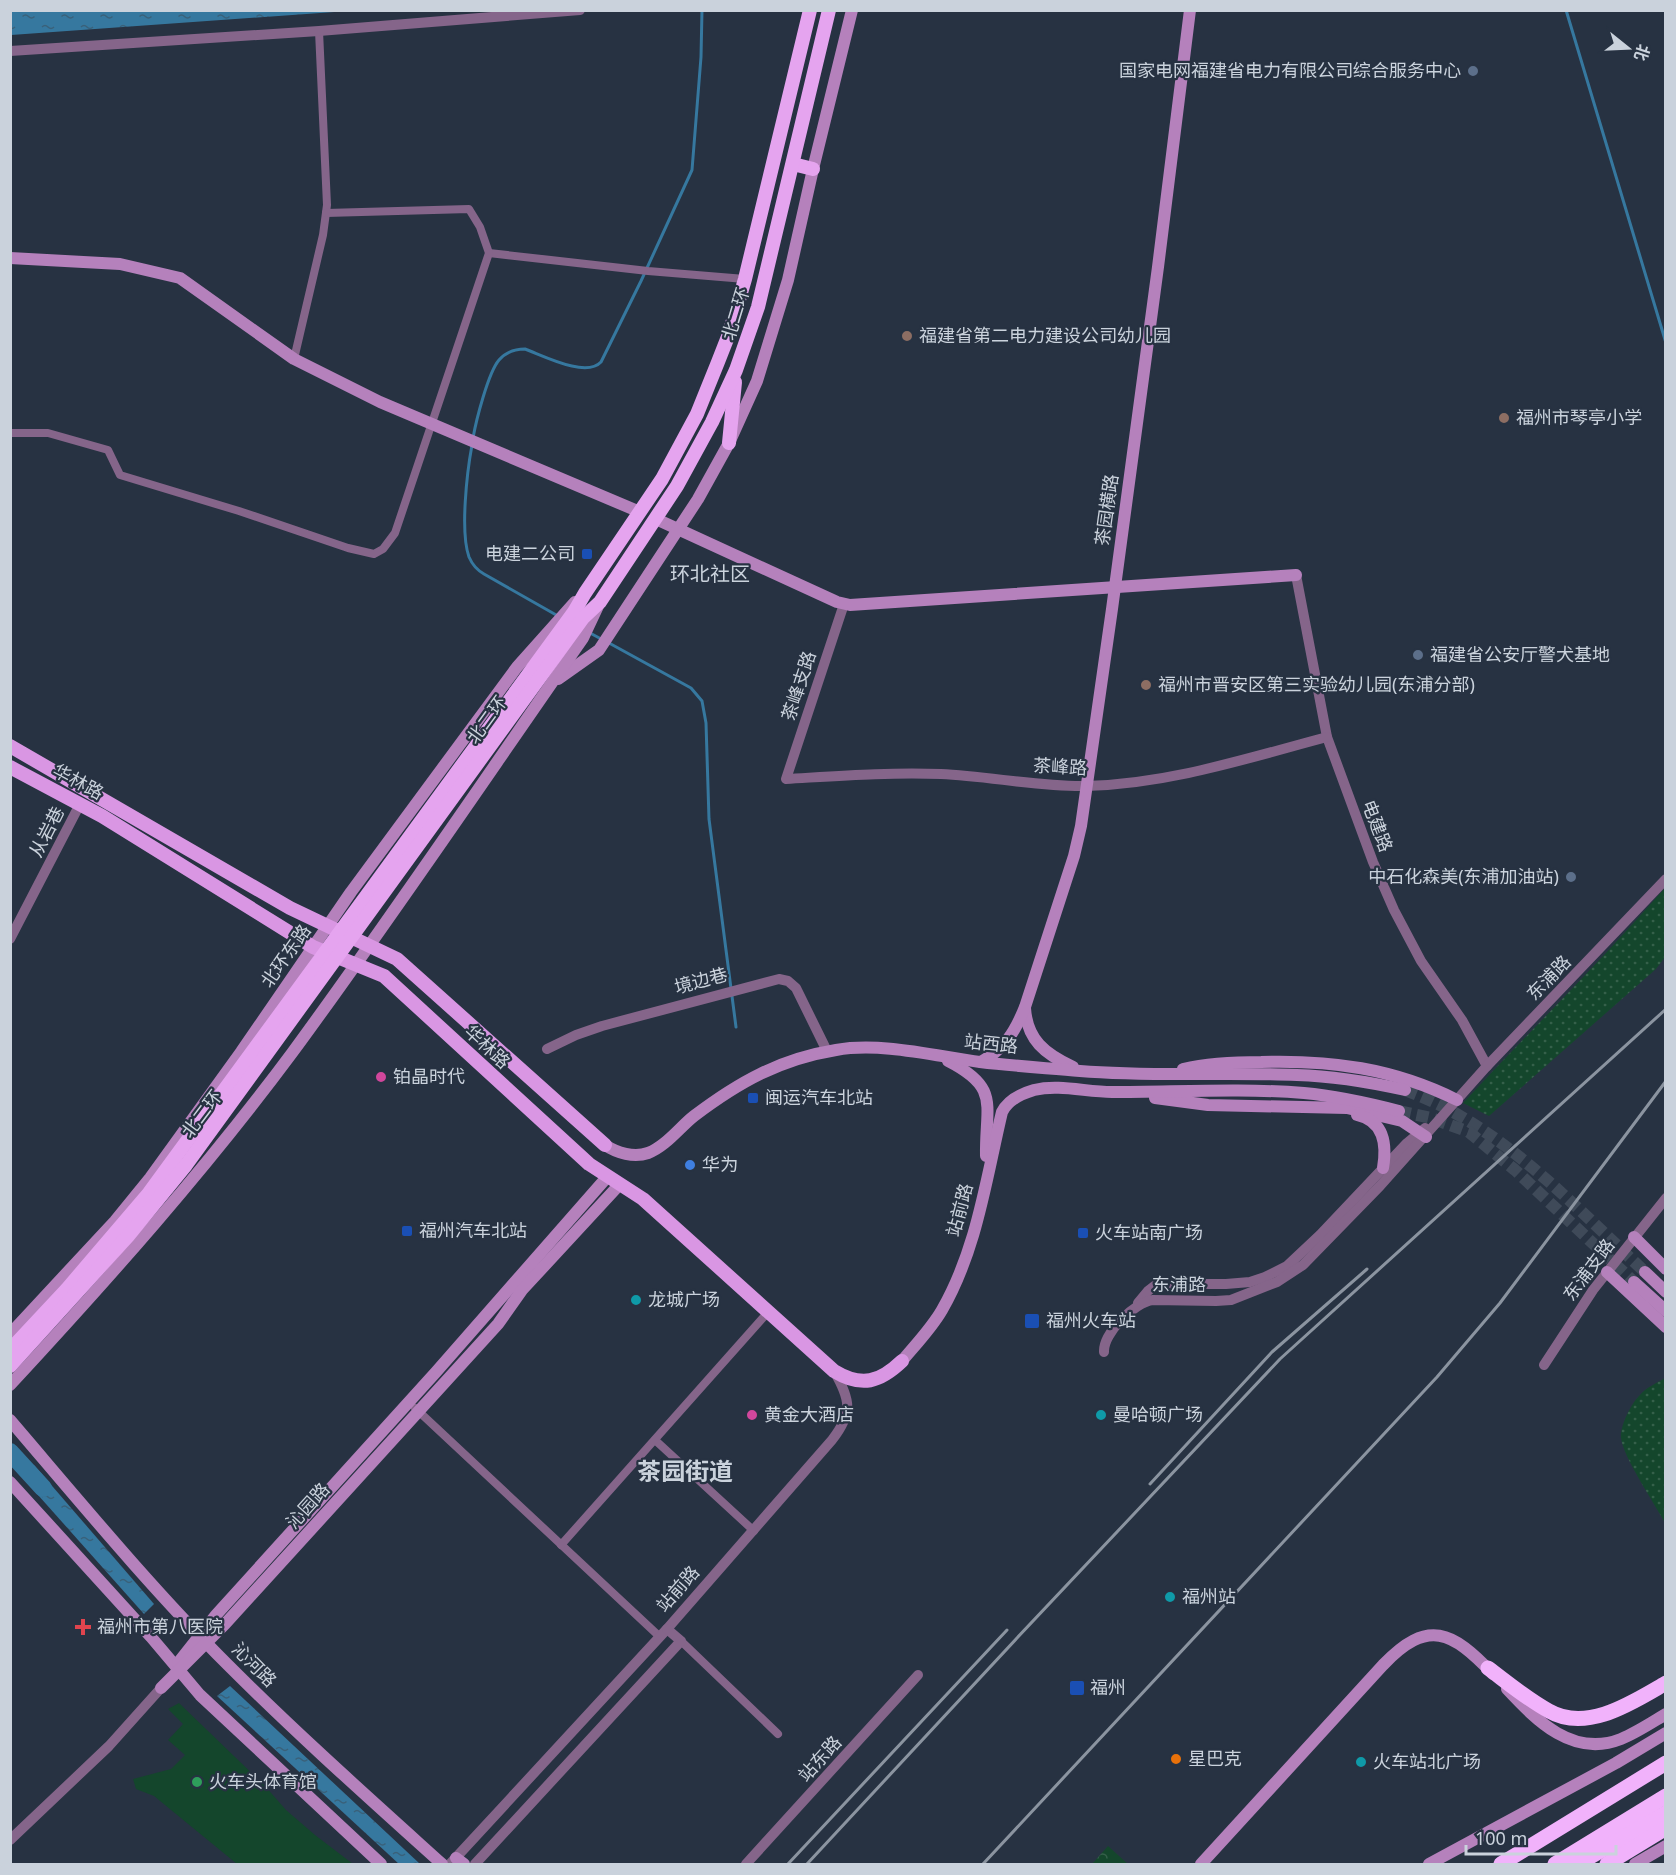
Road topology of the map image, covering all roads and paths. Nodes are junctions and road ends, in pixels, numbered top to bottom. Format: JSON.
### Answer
{"nodes":[{"id":1,"x":580,"y":10,"type":"edge"},
{"id":2,"x":810,"y":10,"type":"edge"},
{"id":3,"x":829,"y":10,"type":"edge"},
{"id":4,"x":852,"y":10,"type":"edge"},
{"id":5,"x":1190,"y":10,"type":"edge"},
{"id":6,"x":319,"y":30,"type":"junction"},
{"id":7,"x":10,"y":51,"type":"edge"},
{"id":8,"x":793,"y":164,"type":"junction"},
{"id":9,"x":813,"y":169,"type":"junction"},
{"id":10,"x":326,"y":213,"type":"junction"},
{"id":11,"x":489,"y":253,"type":"junction"},
{"id":12,"x":10,"y":258,"type":"edge"},
{"id":13,"x":745,"y":279,"type":"junction"},
{"id":14,"x":294,"y":359,"type":"junction"},
{"id":15,"x":736,"y":370,"type":"junction"},
{"id":16,"x":432,"y":423,"type":"junction"},
{"id":17,"x":10,"y":433,"type":"edge"},
{"id":18,"x":729,"y":443,"type":"junction"},
{"id":19,"x":640,"y":512,"type":"junction"},
{"id":20,"x":656,"y":519,"type":"junction"},
{"id":21,"x":678,"y":530,"type":"junction"},
{"id":22,"x":1296,"y":575,"type":"joint"},
{"id":23,"x":1115,"y":588,"type":"junction"},
{"id":24,"x":844,"y":604,"type":"junction"},
{"id":25,"x":579,"y":615,"type":"junction"},
{"id":26,"x":570,"y":629,"type":"junction"},
{"id":27,"x":551,"y":684,"type":"junction"},
{"id":28,"x":521,"y":694,"type":"junction"},
{"id":29,"x":1327,"y":736,"type":"junction"},
{"id":30,"x":10,"y":747,"type":"edge"},
{"id":31,"x":10,"y":767,"type":"edge"},
{"id":32,"x":786,"y":779,"type":"joint"},
{"id":33,"x":1087,"y":786,"type":"junction"},
{"id":34,"x":80,"y":804,"type":"junction"},
{"id":35,"x":1665,"y":879,"type":"edge"},
{"id":36,"x":327,"y":927,"type":"junction"},
{"id":37,"x":10,"y":939,"type":"edge"},
{"id":38,"x":313,"y":947,"type":"junction"},
{"id":39,"x":369,"y":947,"type":"junction"},
{"id":40,"x":355,"y":965,"type":"junction"},
{"id":41,"x":1025,"y":1007,"type":"junction"},
{"id":42,"x":547,"y":1049,"type":"dead end"},
{"id":43,"x":827,"y":1052,"type":"junction"},
{"id":44,"x":938,"y":1055,"type":"junction"},
{"id":45,"x":981,"y":1062,"type":"junction"},
{"id":46,"x":1487,"y":1066,"type":"junction"},
{"id":47,"x":1081,"y":1071,"type":"junction"},
{"id":48,"x":1159,"y":1074,"type":"junction"},
{"id":49,"x":1405,"y":1090,"type":"tunnel mouth"},
{"id":50,"x":1106,"y":1092,"type":"junction"},
{"id":51,"x":1457,"y":1100,"type":"junction"},
{"id":52,"x":1334,"y":1107,"type":"junction"},
{"id":53,"x":1399,"y":1111,"type":"tunnel mouth"},
{"id":54,"x":1423,"y":1135,"type":"junction"},
{"id":55,"x":605,"y":1145,"type":"joint"},
{"id":56,"x":1383,"y":1168,"type":"junction"},
{"id":57,"x":987,"y":1178,"type":"junction"},
{"id":58,"x":614,"y":1180,"type":"junction"},
{"id":59,"x":1665,"y":1198,"type":"edge"},
{"id":60,"x":1634,"y":1237,"type":"junction"},
{"id":61,"x":1665,"y":1269,"type":"edge"},
{"id":62,"x":1607,"y":1272,"type":"junction"},
{"id":63,"x":1645,"y":1272,"type":"tunnel mouth"},
{"id":64,"x":1634,"y":1281,"type":"tunnel mouth"},
{"id":65,"x":1665,"y":1292,"type":"edge"},
{"id":66,"x":769,"y":1311,"type":"junction"},
{"id":67,"x":1665,"y":1311,"type":"edge"},
{"id":68,"x":1129,"y":1314,"type":"junction"},
{"id":69,"x":1665,"y":1328,"type":"edge"},
{"id":70,"x":10,"y":1334,"type":"edge"},
{"id":71,"x":10,"y":1350,"type":"edge"},
{"id":72,"x":1104,"y":1352,"type":"dead end"},
{"id":73,"x":902,"y":1360,"type":"joint"},
{"id":74,"x":1544,"y":1365,"type":"dead end"},
{"id":75,"x":10,"y":1366,"type":"edge"},
{"id":76,"x":834,"y":1371,"type":"junction"},
{"id":77,"x":10,"y":1385,"type":"edge"},
{"id":78,"x":414,"y":1406,"type":"junction"},
{"id":79,"x":10,"y":1420,"type":"edge"},
{"id":80,"x":655,"y":1440,"type":"junction"},
{"id":81,"x":10,"y":1482,"type":"edge"},
{"id":82,"x":754,"y":1531,"type":"junction"},
{"id":83,"x":561,"y":1545,"type":"junction"},
{"id":84,"x":664,"y":1633,"type":"junction"},
{"id":85,"x":204,"y":1639,"type":"junction"},
{"id":86,"x":681,"y":1641,"type":"junction"},
{"id":87,"x":1488,"y":1668,"type":"junction"},
{"id":88,"x":177,"y":1669,"type":"junction"},
{"id":89,"x":918,"y":1676,"type":"dead end"},
{"id":90,"x":1665,"y":1683,"type":"edge"},
{"id":91,"x":161,"y":1688,"type":"joint"},
{"id":92,"x":1665,"y":1714,"type":"edge"},
{"id":93,"x":1665,"y":1733,"type":"edge"},
{"id":94,"x":778,"y":1734,"type":"dead end"},
{"id":95,"x":1665,"y":1763,"type":"edge"},
{"id":96,"x":1665,"y":1796,"type":"edge"},
{"id":97,"x":1665,"y":1813,"type":"edge"},
{"id":98,"x":1665,"y":1828,"type":"edge"},
{"id":99,"x":10,"y":1840,"type":"edge"},
{"id":100,"x":1665,"y":1846,"type":"edge"},
{"id":101,"x":456,"y":1862,"type":"edge"},
{"id":102,"x":381,"y":1864,"type":"edge"},
{"id":103,"x":442,"y":1864,"type":"edge"},
{"id":104,"x":475,"y":1864,"type":"edge"},
{"id":105,"x":746,"y":1864,"type":"edge"},
{"id":106,"x":1201,"y":1864,"type":"edge"},
{"id":107,"x":1429,"y":1864,"type":"edge"},
{"id":108,"x":1501,"y":1864,"type":"edge"},
{"id":109,"x":1555,"y":1864,"type":"edge"},
{"id":110,"x":1578,"y":1864,"type":"edge"},
{"id":111,"x":1607,"y":1864,"type":"edge"},
{"id":112,"x":1635,"y":1864,"type":"edge"}],
"edges":[{"from":1,"to":6,"type":"street"},
{"from":2,"to":13,"type":"highway","name":"北二环"},
{"from":3,"to":8,"type":"highway","name":"北二环"},
{"from":4,"to":9,"type":"main road"},
{"from":5,"to":23,"type":"main road","name":"茶园横路"},
{"from":6,"to":7,"type":"street"},
{"from":6,"to":10,"type":"street"},
{"from":8,"to":9,"type":"highway"},
{"from":8,"to":15,"type":"highway","name":"北二环"},
{"from":9,"to":18,"type":"main road"},
{"from":10,"to":11,"type":"street"},
{"from":10,"to":14,"type":"street"},
{"from":11,"to":13,"type":"street"},
{"from":11,"to":16,"type":"street"},
{"from":12,"to":14,"type":"main road"},
{"from":13,"to":19,"type":"highway","name":"北二环"},
{"from":14,"to":16,"type":"main road"},
{"from":15,"to":18,"type":"highway"},
{"from":15,"to":20,"type":"highway","name":"北二环"},
{"from":16,"to":17,"type":"street"},
{"from":16,"to":19,"type":"main road"},
{"from":18,"to":21,"type":"main road"},
{"from":19,"to":25,"type":"highway","name":"北二环"},
{"from":20,"to":21,"type":"main road"},
{"from":20,"to":25,"type":"highway","name":"北二环"},
{"from":21,"to":24,"type":"main road"},
{"from":21,"to":27,"type":"main road"},
{"from":22,"to":23,"type":"main road"},
{"from":22,"to":29,"type":"street","name":"电建路"},
{"from":23,"to":24,"type":"main road"},
{"from":23,"to":33,"type":"main road","name":"茶园横路"},
{"from":24,"to":32,"type":"street","name":"茶峰支路"},
{"from":25,"to":26,"type":"highway","name":"北二环"},
{"from":25,"to":26,"type":"main road"},
{"from":26,"to":27,"type":"main road"},
{"from":26,"to":28,"type":"highway","name":"北二环"},
{"from":26,"to":36,"type":"main road","name":"北环东路"},
{"from":27,"to":39,"type":"main road"},
{"from":28,"to":71,"type":"highway","name":"北二环"},
{"from":28,"to":75,"type":"highway","name":"北二环"},
{"from":29,"to":33,"type":"street","name":"茶峰路"},
{"from":29,"to":46,"type":"street","name":"电建路"},
{"from":30,"to":36,"type":"main road","name":"华林路"},
{"from":31,"to":34,"type":"main road","name":"华林路"},
{"from":32,"to":33,"type":"street","name":"茶峰路"},
{"from":33,"to":41,"type":"main road","name":"茶园横路"},
{"from":34,"to":37,"type":"street","name":"从岩巷"},
{"from":34,"to":38,"type":"main road","name":"华林路"},
{"from":35,"to":46,"type":"street","name":"东浦路"},
{"from":36,"to":38,"type":"main road","name":"北环东路"},
{"from":36,"to":39,"type":"main road","name":"华林路"},
{"from":38,"to":40,"type":"main road","name":"华林路"},
{"from":38,"to":70,"type":"main road","name":"北环东路"},
{"from":39,"to":40,"type":"main road"},
{"from":39,"to":55,"type":"main road","name":"华林路"},
{"from":40,"to":58,"type":"main road","name":"华林路"},
{"from":40,"to":77,"type":"main road"},
{"from":41,"to":45,"type":"main road","name":"茶园横路"},
{"from":41,"to":47,"type":"main road"},
{"from":42,"to":43,"type":"street","name":"境边巷"},
{"from":43,"to":44,"type":"main road","name":"站西路"},
{"from":43,"to":55,"type":"main road","name":"站西路"},
{"from":44,"to":45,"type":"main road","name":"站西路"},
{"from":44,"to":57,"type":"main road"},
{"from":45,"to":47,"type":"main road","name":"站西路"},
{"from":46,"to":51,"type":"street","name":"东浦路"},
{"from":47,"to":48,"type":"main road","name":"站西路"},
{"from":48,"to":49,"type":"main road","name":"站西路"},
{"from":48,"to":51,"type":"main road"},
{"from":50,"to":52,"type":"main road"},
{"from":50,"to":53,"type":"main road"},
{"from":50,"to":57,"type":"main road","name":"站前路"},
{"from":51,"to":54,"type":"street","name":"东浦路"},
{"from":52,"to":54,"type":"main road"},
{"from":52,"to":56,"type":"main road"},
{"from":54,"to":56,"type":"street","name":"东浦路"},
{"from":54,"to":68,"type":"street","name":"东浦路"},
{"from":56,"to":68,"type":"street","name":"东浦路"},
{"from":57,"to":73,"type":"main road","name":"站前路"},
{"from":58,"to":66,"type":"main road","name":"华林路"},
{"from":58,"to":78,"type":"main road","name":"沁园路"},
{"from":59,"to":60,"type":"street","name":"东浦支路"},
{"from":60,"to":61,"type":"main road"},
{"from":60,"to":62,"type":"street","name":"东浦支路"},
{"from":62,"to":69,"type":"main road"},
{"from":62,"to":74,"type":"street","name":"东浦支路"},
{"from":63,"to":65,"type":"main road"},
{"from":64,"to":67,"type":"main road"},
{"from":66,"to":76,"type":"main road","name":"华林路"},
{"from":66,"to":80,"type":"street"},
{"from":68,"to":72,"type":"street"},
{"from":73,"to":76,"type":"main road","name":"华林路"},
{"from":76,"to":82,"type":"street","name":"站前路"},
{"from":78,"to":83,"type":"street"},
{"from":78,"to":85,"type":"main road","name":"沁园路"},
{"from":79,"to":85,"type":"main road","name":"沁河路"},
{"from":80,"to":82,"type":"street"},
{"from":80,"to":83,"type":"street"},
{"from":81,"to":88,"type":"main road"},
{"from":82,"to":84,"type":"street","name":"站前路"},
{"from":83,"to":84,"type":"street"},
{"from":84,"to":86,"type":"street","name":"站前路"},
{"from":84,"to":101,"type":"street","name":"站前路"},
{"from":85,"to":88,"type":"main road","name":"沁园路"},
{"from":85,"to":103,"type":"main road","name":"沁河路"},
{"from":86,"to":94,"type":"street"},
{"from":86,"to":104,"type":"street"},
{"from":87,"to":90,"type":"highway"},
{"from":87,"to":92,"type":"main road"},
{"from":87,"to":106,"type":"main road"},
{"from":88,"to":91,"type":"main road","name":"沁园路"},
{"from":88,"to":102,"type":"main road"},
{"from":89,"to":105,"type":"street","name":"站东路"},
{"from":91,"to":99,"type":"street","name":"沁园路"},
{"from":93,"to":107,"type":"main road"},
{"from":95,"to":108,"type":"highway"},
{"from":96,"to":109,"type":"highway"},
{"from":97,"to":110,"type":"highway"},
{"from":98,"to":111,"type":"highway"},
{"from":100,"to":112,"type":"main road"}]}
